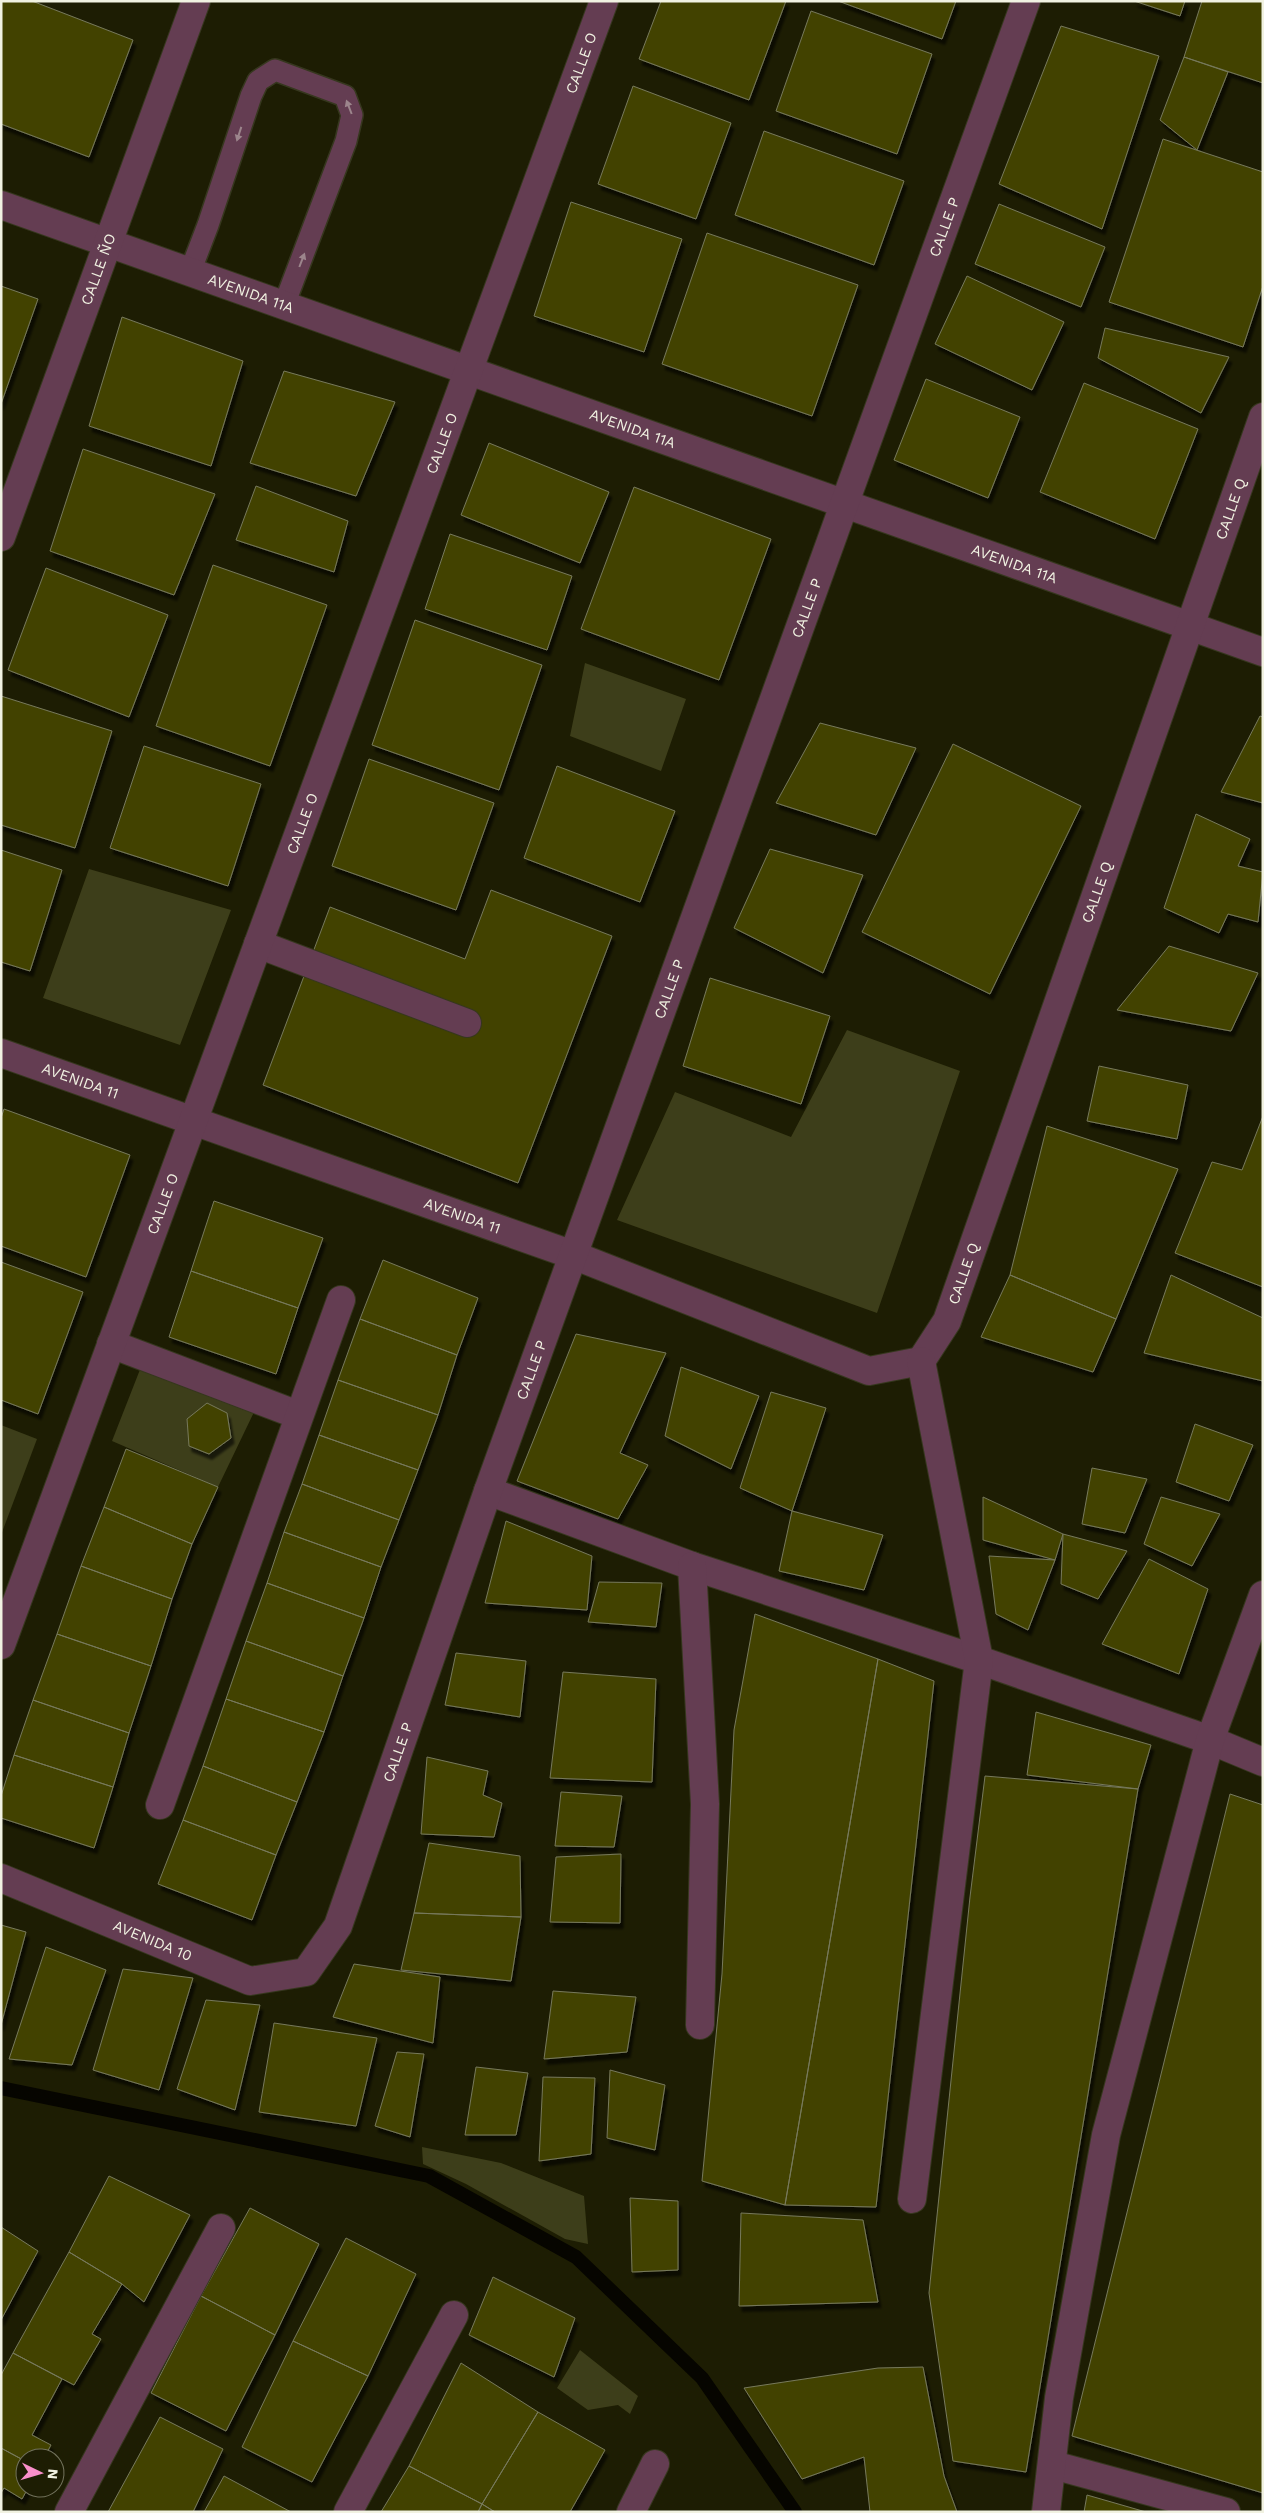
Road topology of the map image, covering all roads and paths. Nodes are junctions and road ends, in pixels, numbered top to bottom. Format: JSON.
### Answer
{"nodes":[{"id":1,"x":196,"y":1,"type":"edge"},
{"id":2,"x":604,"y":1,"type":"edge"},
{"id":3,"x":1026,"y":1,"type":"edge"},
{"id":4,"x":1,"y":205,"type":"edge"},
{"id":5,"x":108,"y":243,"type":"junction"},
{"id":6,"x":190,"y":272,"type":"junction"},
{"id":7,"x":284,"y":306,"type":"junction"},
{"id":8,"x":468,"y":370,"type":"junction"},
{"id":9,"x":1263,"y":417,"type":"edge"},
{"id":10,"x":844,"y":504,"type":"junction"},
{"id":11,"x":1,"y":537,"type":"edge"},
{"id":12,"x":1189,"y":626,"type":"junction"},
{"id":13,"x":1263,"y":652,"type":"edge"},
{"id":14,"x":258,"y":944,"type":"junction"},
{"id":15,"x":466,"y":1023,"type":"dead end"},
{"id":16,"x":1,"y":1053,"type":"edge"},
{"id":17,"x":193,"y":1121,"type":"junction"},
{"id":18,"x":573,"y":1255,"type":"junction"},
{"id":19,"x":341,"y":1300,"type":"dead end"},
{"id":20,"x":111,"y":1344,"type":"junction"},
{"id":21,"x":921,"y":1360,"type":"junction"},
{"id":22,"x":298,"y":1415,"type":"junction"},
{"id":23,"x":488,"y":1491,"type":"junction"},
{"id":24,"x":692,"y":1566,"type":"junction"},
{"id":25,"x":1263,"y":1594,"type":"edge"},
{"id":26,"x":1,"y":1645,"type":"edge"},
{"id":27,"x":979,"y":1660,"type":"junction"},
{"id":28,"x":1210,"y":1740,"type":"junction"},
{"id":29,"x":1263,"y":1762,"type":"edge"},
{"id":30,"x":160,"y":1805,"type":"dead end"},
{"id":31,"x":1,"y":1878,"type":"edge"},
{"id":32,"x":306,"y":1972,"type":"joint"},
{"id":33,"x":700,"y":2025,"type":"dead end"},
{"id":34,"x":912,"y":2199,"type":"dead end"},
{"id":35,"x":221,"y":2228,"type":"dead end"},
{"id":36,"x":454,"y":2315,"type":"dead end"},
{"id":37,"x":654,"y":2464,"type":"dead end"},
{"id":38,"x":1053,"y":2465,"type":"junction"},
{"id":39,"x":69,"y":2512,"type":"edge"},
{"id":40,"x":348,"y":2512,"type":"edge"},
{"id":41,"x":631,"y":2512,"type":"edge"},
{"id":42,"x":1046,"y":2512,"type":"edge"},
{"id":43,"x":1226,"y":2512,"type":"edge"}],
"edges":[{"from":1,"to":5,"type":"street","name":"CALLE ÑO"},
{"from":2,"to":8,"type":"street","name":"CALLE O"},
{"from":3,"to":10,"type":"street","name":"CALLE P"},
{"from":4,"to":5,"type":"street","name":"AVENIDA 11A"},
{"from":5,"to":6,"type":"street","name":"AVENIDA 11A"},
{"from":5,"to":11,"type":"street","name":"CALLE ÑO"},
{"from":6,"to":7,"type":"street","name":"AVENIDA 11A"},
{"from":7,"to":6,"type":"lane","one_way":true},
{"from":7,"to":8,"type":"street","name":"AVENIDA 11A"},
{"from":8,"to":10,"type":"street","name":"AVENIDA 11A"},
{"from":8,"to":14,"type":"street","name":"CALLE O"},
{"from":9,"to":12,"type":"street","name":"CALLE Q"},
{"from":10,"to":12,"type":"street","name":"AVENIDA 11A"},
{"from":10,"to":18,"type":"street","name":"CALLE P"},
{"from":12,"to":13,"type":"street","name":"AVENIDA 11A"},
{"from":12,"to":21,"type":"street","name":"CALLE Q"},
{"from":14,"to":15,"type":"street"},
{"from":14,"to":17,"type":"street","name":"CALLE O"},
{"from":16,"to":17,"type":"street","name":"AVENIDA 11"},
{"from":17,"to":18,"type":"street","name":"AVENIDA 11"},
{"from":17,"to":20,"type":"street","name":"CALLE O"},
{"from":18,"to":21,"type":"street","name":"AVENIDA 11"},
{"from":18,"to":23,"type":"street","name":"CALLE P"},
{"from":19,"to":22,"type":"street"},
{"from":20,"to":22,"type":"street"},
{"from":20,"to":26,"type":"street","name":"CALLE O"},
{"from":21,"to":27,"type":"street"},
{"from":22,"to":30,"type":"street"},
{"from":23,"to":24,"type":"street"},
{"from":23,"to":32,"type":"street","name":"CALLE P"},
{"from":24,"to":27,"type":"street"},
{"from":24,"to":33,"type":"street"},
{"from":25,"to":28,"type":"street"},
{"from":27,"to":28,"type":"street"},
{"from":27,"to":34,"type":"street"},
{"from":28,"to":29,"type":"street"},
{"from":28,"to":38,"type":"street"},
{"from":31,"to":32,"type":"street","name":"AVENIDA 10"},
{"from":35,"to":39,"type":"street"},
{"from":36,"to":40,"type":"street"},
{"from":37,"to":41,"type":"street"},
{"from":38,"to":42,"type":"street"},
{"from":38,"to":43,"type":"street"}]}
